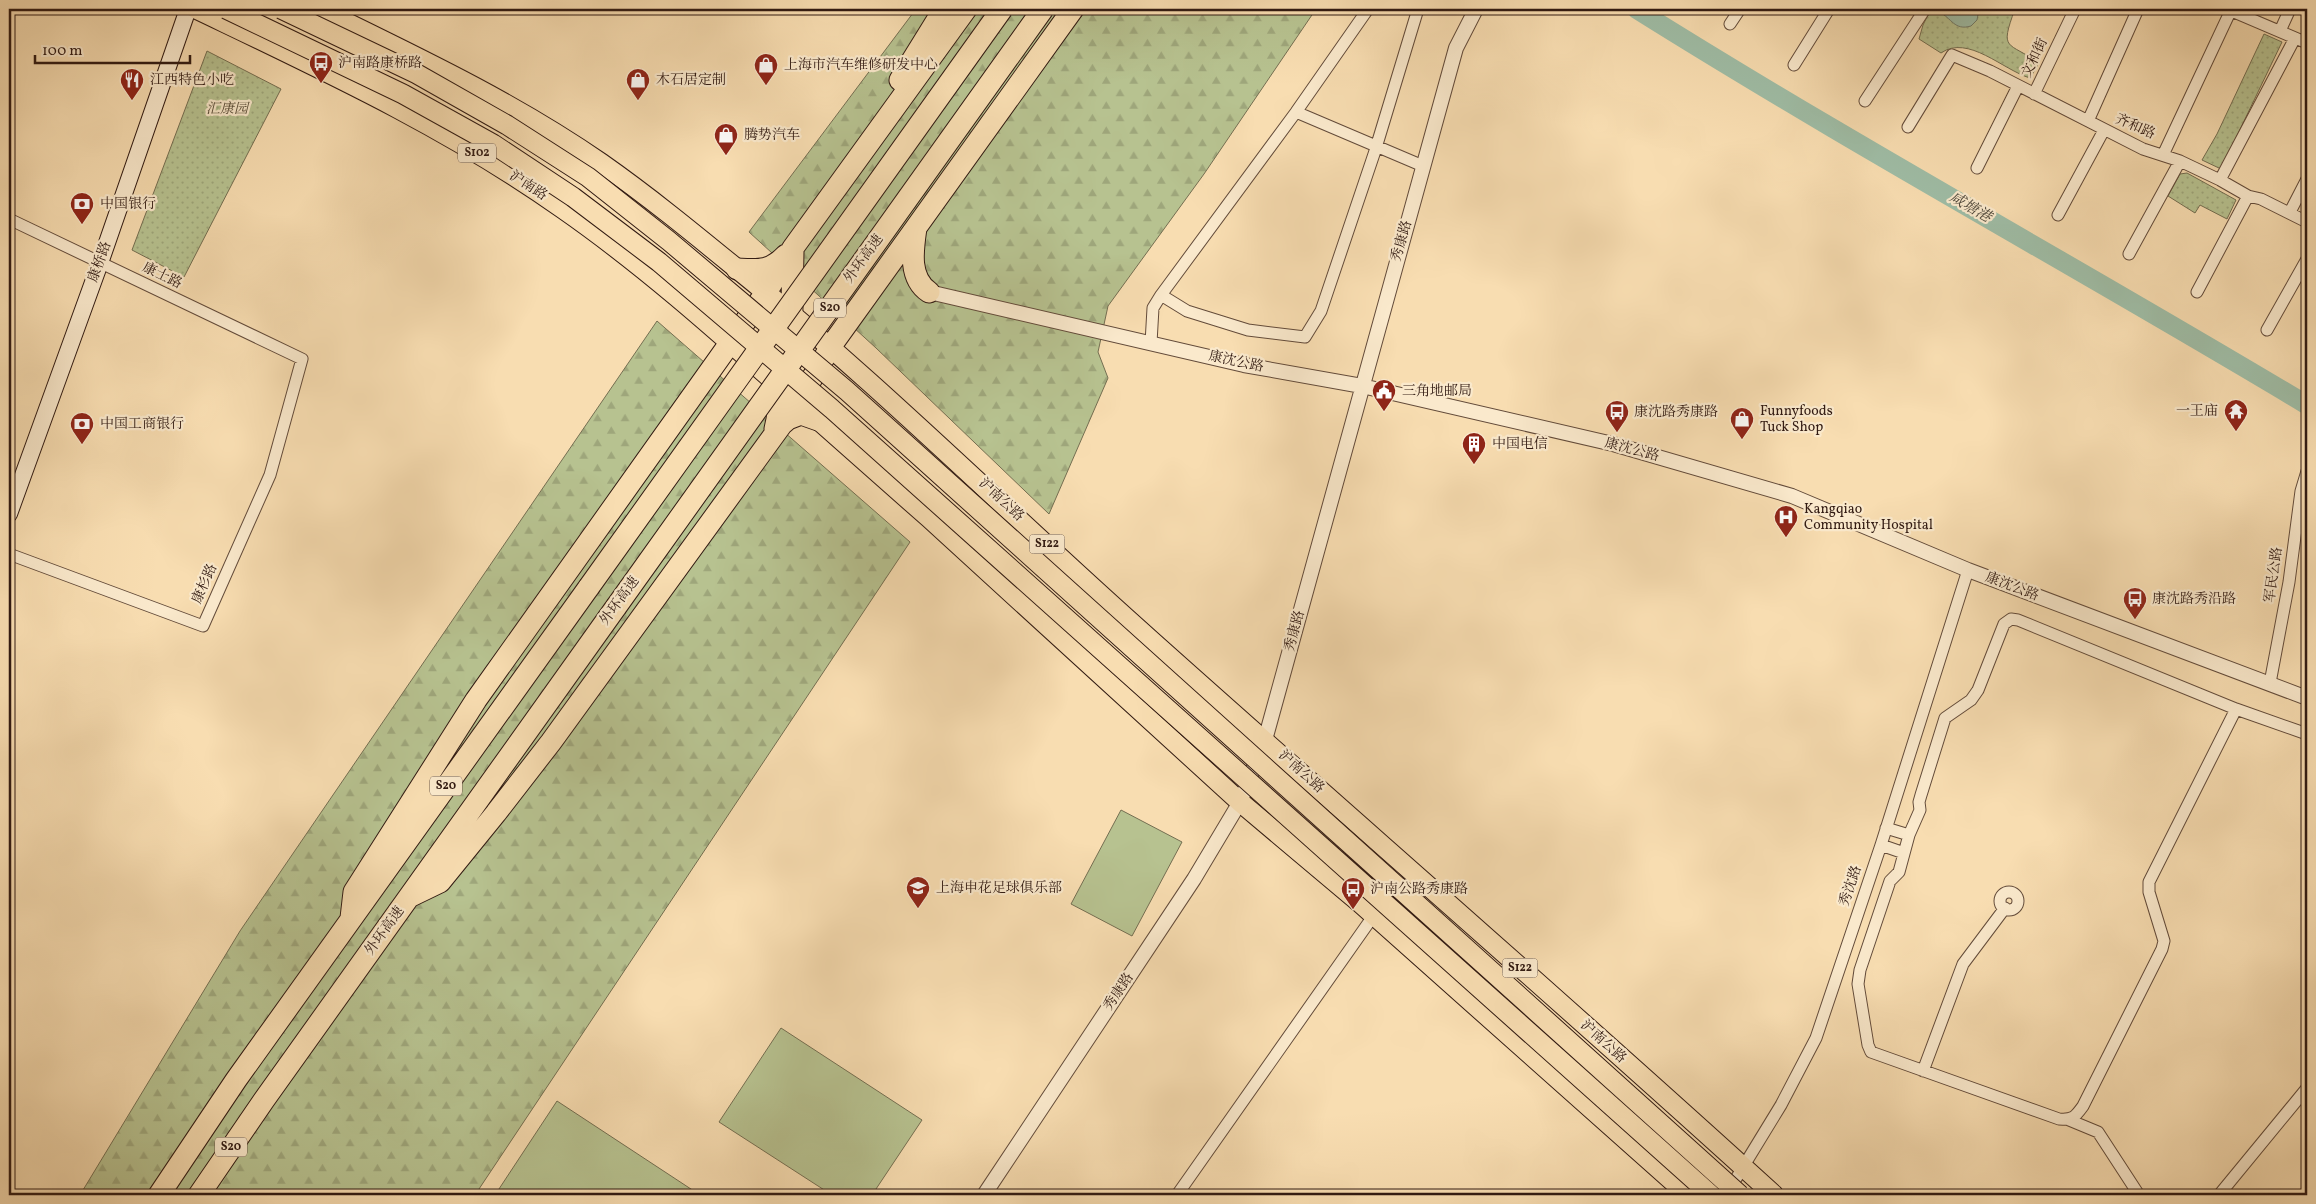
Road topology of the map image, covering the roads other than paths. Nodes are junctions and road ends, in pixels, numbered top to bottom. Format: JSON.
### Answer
{"nodes":[{"id":1,"x":188,"y":9,"type":"edge"},
{"id":2,"x":196,"y":9,"type":"edge"},
{"id":3,"x":226,"y":9,"type":"edge"},
{"id":4,"x":281,"y":9,"type":"edge"},
{"id":5,"x":319,"y":9,"type":"edge"},
{"id":6,"x":944,"y":9,"type":"edge"},
{"id":7,"x":966,"y":9,"type":"edge"},
{"id":8,"x":1002,"y":9,"type":"edge"},
{"id":9,"x":1044,"y":9,"type":"edge"},
{"id":10,"x":1073,"y":9,"type":"edge"},
{"id":11,"x":1368,"y":9,"type":"edge"},
{"id":12,"x":1418,"y":9,"type":"edge"},
{"id":13,"x":1476,"y":9,"type":"edge"},
{"id":14,"x":1740,"y":9,"type":"edge"},
{"id":15,"x":1829,"y":9,"type":"edge"},
{"id":16,"x":1925,"y":9,"type":"edge"},
{"id":17,"x":2075,"y":9,"type":"edge"},
{"id":18,"x":2138,"y":9,"type":"edge"},
{"id":19,"x":2290,"y":9,"type":"edge"},
{"id":20,"x":2229,"y":10,"type":"edge"},
{"id":21,"x":1730,"y":24,"type":"dead end"},
{"id":22,"x":2280,"y":31,"type":"junction"},
{"id":23,"x":2295,"y":38,"type":"junction"},
{"id":24,"x":2307,"y":43,"type":"edge"},
{"id":25,"x":1794,"y":65,"type":"dead end"},
{"id":26,"x":2018,"y":86,"type":"junction"},
{"id":27,"x":2034,"y":94,"type":"junction"},
{"id":28,"x":1865,"y":101,"type":"dead end"},
{"id":29,"x":1296,"y":112,"type":"junction"},
{"id":30,"x":887,"y":118,"type":"junction"},
{"id":31,"x":2088,"y":121,"type":"junction"},
{"id":32,"x":1908,"y":127,"type":"dead end"},
{"id":33,"x":2104,"y":130,"type":"junction"},
{"id":34,"x":1376,"y":146,"type":"junction"},
{"id":35,"x":2163,"y":155,"type":"junction"},
{"id":36,"x":2180,"y":161,"type":"junction"},
{"id":37,"x":1423,"y":166,"type":"junction"},
{"id":38,"x":1977,"y":168,"type":"dead end"},
{"id":39,"x":2307,"y":178,"type":"edge"},
{"id":40,"x":2220,"y":180,"type":"junction"},
{"id":41,"x":2248,"y":196,"type":"junction"},
{"id":42,"x":2290,"y":212,"type":"junction"},
{"id":43,"x":2058,"y":215,"type":"dead end"},
{"id":44,"x":9,"y":219,"type":"edge"},
{"id":45,"x":2307,"y":222,"type":"edge"},
{"id":46,"x":916,"y":227,"type":"junction"},
{"id":47,"x":793,"y":248,"type":"junction"},
{"id":48,"x":2129,"y":254,"type":"dead end"},
{"id":49,"x":2307,"y":259,"type":"edge"},
{"id":50,"x":100,"y":263,"type":"junction"},
{"id":51,"x":737,"y":268,"type":"junction"},
{"id":52,"x":767,"y":291,"type":"junction"},
{"id":53,"x":929,"y":292,"type":"joint"},
{"id":54,"x":2197,"y":292,"type":"dead end"},
{"id":55,"x":1160,"y":295,"type":"junction"},
{"id":56,"x":792,"y":311,"type":"junction"},
{"id":57,"x":2267,"y":330,"type":"dead end"},
{"id":58,"x":1151,"y":343,"type":"junction"},
{"id":59,"x":729,"y":344,"type":"junction"},
{"id":60,"x":831,"y":346,"type":"junction"},
{"id":61,"x":302,"y":359,"type":"joint"},
{"id":62,"x":778,"y":385,"type":"junction"},
{"id":63,"x":1362,"y":386,"type":"junction"},
{"id":64,"x":798,"y":402,"type":"junction"},
{"id":65,"x":818,"y":420,"type":"junction"},
{"id":66,"x":775,"y":430,"type":"junction"},
{"id":67,"x":2307,"y":471,"type":"edge"},
{"id":68,"x":9,"y":514,"type":"edge"},
{"id":69,"x":9,"y":554,"type":"edge"},
{"id":70,"x":1968,"y":570,"type":"junction"},
{"id":71,"x":2270,"y":684,"type":"junction"},
{"id":72,"x":2307,"y":698,"type":"edge"},
{"id":73,"x":2236,"y":709,"type":"junction"},
{"id":74,"x":2307,"y":734,"type":"edge"},
{"id":75,"x":1265,"y":740,"type":"junction"},
{"id":76,"x":1240,"y":802,"type":"junction"},
{"id":77,"x":1886,"y":828,"type":"junction"},
{"id":78,"x":1909,"y":835,"type":"junction"},
{"id":79,"x":1880,"y":845,"type":"junction"},
{"id":80,"x":1904,"y":853,"type":"junction"},
{"id":81,"x":409,"y":897,"type":"junction"},
{"id":82,"x":2005,"y":908,"type":"dead end"},
{"id":83,"x":1374,"y":915,"type":"junction"},
{"id":84,"x":351,"y":918,"type":"junction"},
{"id":85,"x":1923,"y":1072,"type":"junction"},
{"id":86,"x":2307,"y":1088,"type":"edge"},
{"id":87,"x":2069,"y":1120,"type":"junction"},
{"id":88,"x":1743,"y":1166,"type":"junction"},
{"id":89,"x":159,"y":1195,"type":"edge"},
{"id":90,"x":199,"y":1195,"type":"edge"},
{"id":91,"x":984,"y":1195,"type":"edge"},
{"id":92,"x":1178,"y":1195,"type":"edge"},
{"id":93,"x":1688,"y":1195,"type":"edge"},
{"id":94,"x":1711,"y":1195,"type":"edge"},
{"id":95,"x":1726,"y":1195,"type":"edge"},
{"id":96,"x":1740,"y":1195,"type":"edge"},
{"id":97,"x":1774,"y":1195,"type":"edge"},
{"id":98,"x":2139,"y":1195,"type":"edge"},
{"id":99,"x":2219,"y":1195,"type":"edge"}],
"edges":[{"from":1,"to":50,"type":"main road","name":"康桥路"},
{"from":2,"to":59,"type":"main road","name":"沪南路","number":"S102"},
{"from":3,"to":94,"type":"main road","bridge":true},
{"from":4,"to":96,"type":"main road","bridge":true},
{"from":5,"to":51,"type":"main road"},
{"from":6,"to":30,"type":"highway"},
{"from":7,"to":30,"type":"highway"},
{"from":8,"to":84,"type":"highway","number":"S20","bridge":true},
{"from":9,"to":81,"type":"highway","name":"外环高速","number":"S20","bridge":true},
{"from":10,"to":46,"type":"highway"},
{"from":11,"to":29,"type":"street"},
{"from":12,"to":34,"type":"street"},
{"from":13,"to":37,"type":"street","name":"秀康路"},
{"from":14,"to":21,"type":"street"},
{"from":15,"to":25,"type":"street"},
{"from":16,"to":28,"type":"street"},
{"from":17,"to":27,"type":"street","name":"文和街"},
{"from":18,"to":31,"type":"street"},
{"from":19,"to":22,"type":"street"},
{"from":20,"to":22,"type":"street"},
{"from":20,"to":35,"type":"street"},
{"from":22,"to":23,"type":"street"},
{"from":23,"to":24,"type":"street"},
{"from":23,"to":40,"type":"street"},
{"from":26,"to":27,"type":"street","name":"齐和路"},
{"from":26,"to":32,"type":"street","name":"齐和路"},
{"from":26,"to":38,"type":"street"},
{"from":27,"to":31,"type":"street","name":"齐和路"},
{"from":29,"to":34,"type":"street"},
{"from":29,"to":55,"type":"street"},
{"from":30,"to":47,"type":"highway"},
{"from":31,"to":33,"type":"street","name":"齐和路"},
{"from":33,"to":35,"type":"street","name":"齐和路"},
{"from":33,"to":43,"type":"street"},
{"from":34,"to":37,"type":"street"},
{"from":34,"to":55,"type":"street"},
{"from":35,"to":36,"type":"street","name":"齐和路"},
{"from":36,"to":40,"type":"street","name":"齐和路"},
{"from":36,"to":48,"type":"street"},
{"from":37,"to":63,"type":"street","name":"秀康路"},
{"from":39,"to":42,"type":"street"},
{"from":40,"to":41,"type":"street","name":"齐和路"},
{"from":41,"to":42,"type":"street","name":"齐和路"},
{"from":41,"to":54,"type":"street"},
{"from":42,"to":45,"type":"street","name":"齐和路"},
{"from":44,"to":50,"type":"street","name":"康士路"},
{"from":46,"to":53,"type":"highway"},
{"from":46,"to":60,"type":"highway"},
{"from":47,"to":51,"type":"highway"},
{"from":47,"to":52,"type":"highway"},
{"from":47,"to":56,"type":"highway"},
{"from":49,"to":57,"type":"street"},
{"from":50,"to":61,"type":"street","name":"康士路"},
{"from":50,"to":68,"type":"main road","name":"康桥路"},
{"from":51,"to":52,"type":"main road"},
{"from":52,"to":56,"type":"main road"},
{"from":52,"to":59,"type":"highway"},
{"from":52,"to":62,"type":"highway"},
{"from":53,"to":58,"type":"street","name":"康沈公路"},
{"from":55,"to":58,"type":"street"},
{"from":56,"to":60,"type":"main road"},
{"from":56,"to":64,"type":"highway"},
{"from":58,"to":63,"type":"street","name":"康沈公路"},
{"from":59,"to":62,"type":"main road","name":"沪南路","number":"S102"},
{"from":59,"to":84,"type":"highway"},
{"from":60,"to":64,"type":"highway"},
{"from":60,"to":75,"type":"main road","name":"沪南公路","number":"S122"},
{"from":61,"to":69,"type":"street","name":"康杉路"},
{"from":62,"to":64,"type":"main road","name":"沪南路","number":"S102"},
{"from":62,"to":66,"type":"highway"},
{"from":63,"to":70,"type":"street","name":"康沈公路"},
{"from":63,"to":75,"type":"street","name":"秀康路"},
{"from":64,"to":65,"type":"main road"},
{"from":64,"to":66,"type":"highway"},
{"from":65,"to":66,"type":"highway"},
{"from":65,"to":76,"type":"main road"},
{"from":66,"to":81,"type":"highway"},
{"from":67,"to":71,"type":"street","name":"军民公路"},
{"from":70,"to":71,"type":"street","name":"康沈公路"},
{"from":70,"to":77,"type":"street","name":"秀沈路"},
{"from":71,"to":72,"type":"street","name":"康沈公路"},
{"from":73,"to":74,"type":"street"},
{"from":73,"to":78,"type":"street"},
{"from":73,"to":87,"type":"street"},
{"from":75,"to":76,"type":"street","name":"秀康路"},
{"from":75,"to":88,"type":"main road","name":"沪南公路","number":"S122"},
{"from":76,"to":83,"type":"main road"},
{"from":76,"to":91,"type":"street","name":"秀康路"},
{"from":77,"to":78,"type":"street"},
{"from":77,"to":79,"type":"street","name":"秀沈路"},
{"from":78,"to":80,"type":"street"},
{"from":79,"to":80,"type":"street"},
{"from":79,"to":88,"type":"street","name":"秀沈路"},
{"from":80,"to":85,"type":"street"},
{"from":81,"to":90,"type":"highway","name":"外环高速","number":"S20"},
{"from":82,"to":85,"type":"street"},
{"from":83,"to":92,"type":"street"},
{"from":83,"to":93,"type":"main road"},
{"from":84,"to":89,"type":"highway","number":"S20"},
{"from":85,"to":87,"type":"street"},
{"from":86,"to":99,"type":"street"},
{"from":87,"to":98,"type":"street"},
{"from":88,"to":95,"type":"street","name":"秀沈路"},
{"from":88,"to":97,"type":"main road","name":"沪南公路","number":"S122"}]}
